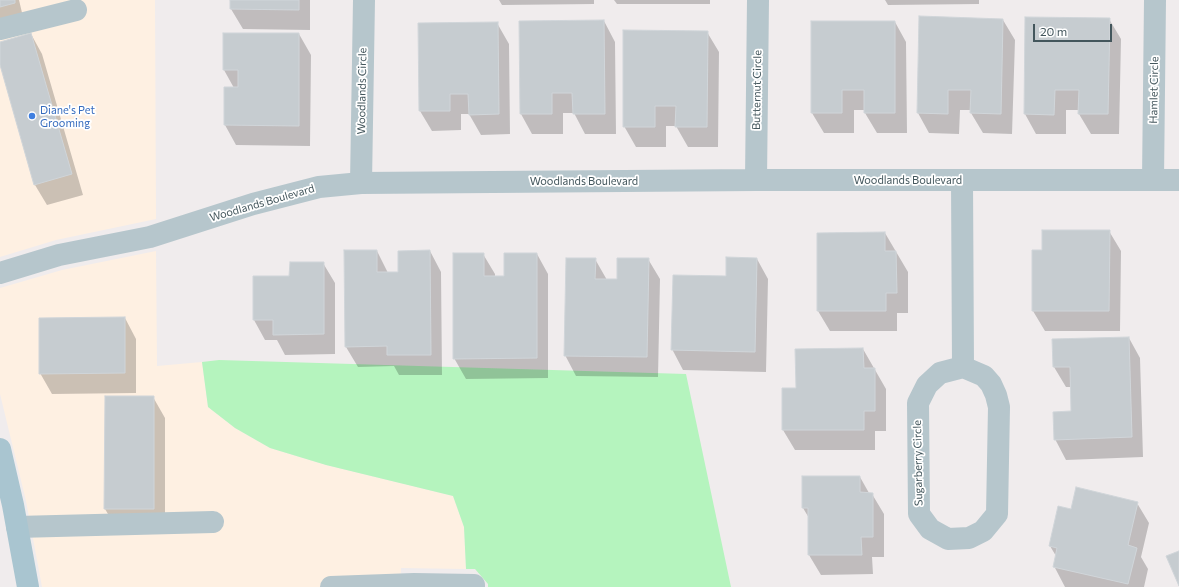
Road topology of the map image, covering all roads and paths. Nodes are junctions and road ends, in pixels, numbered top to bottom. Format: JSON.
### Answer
{"nodes":[{"id":1,"x":364,"y":0,"type":"edge"},
{"id":2,"x":758,"y":0,"type":"edge"},
{"id":3,"x":1155,"y":0,"type":"edge"},
{"id":4,"x":76,"y":10,"type":"dead end"},
{"id":5,"x":0,"y":29,"type":"edge"},
{"id":6,"x":756,"y":180,"type":"junction"},
{"id":7,"x":962,"y":180,"type":"junction"},
{"id":8,"x":1153,"y":180,"type":"junction"},
{"id":9,"x":1179,"y":180,"type":"edge"},
{"id":10,"x":361,"y":183,"type":"junction"},
{"id":11,"x":0,"y":273,"type":"edge"},
{"id":12,"x":963,"y":367,"type":"junction"},
{"id":13,"x":0,"y":449,"type":"edge"},
{"id":14,"x":213,"y":522,"type":"dead end"},
{"id":15,"x":17,"y":527,"type":"junction"},
{"id":16,"x":28,"y":587,"type":"edge"},
{"id":17,"x":331,"y":587,"type":"edge"},
{"id":18,"x":474,"y":587,"type":"edge"}],
"edges":[{"from":1,"to":10,"type":"street","name":"Woodlands Circle"},
{"from":2,"to":6,"type":"street","name":"Butternut Circle"},
{"from":3,"to":8,"type":"street","name":"Hamlet Circle"},
{"from":4,"to":5,"type":"street"},
{"from":6,"to":7,"type":"street","name":"Woodlands Boulevard"},
{"from":6,"to":10,"type":"street","name":"Woodlands Boulevard"},
{"from":7,"to":8,"type":"street","name":"Woodlands Boulevard"},
{"from":7,"to":12,"type":"street"},
{"from":8,"to":9,"type":"street","name":"Woodlands Boulevard"},
{"from":10,"to":11,"type":"street","name":"Woodlands Boulevard"},
{"from":12,"to":12,"type":"street","name":"Sugarberry Circle"},
{"from":13,"to":15,"type":"main road"},
{"from":14,"to":15,"type":"street"},
{"from":15,"to":16,"type":"main road"},
{"from":17,"to":18,"type":"street"}]}
